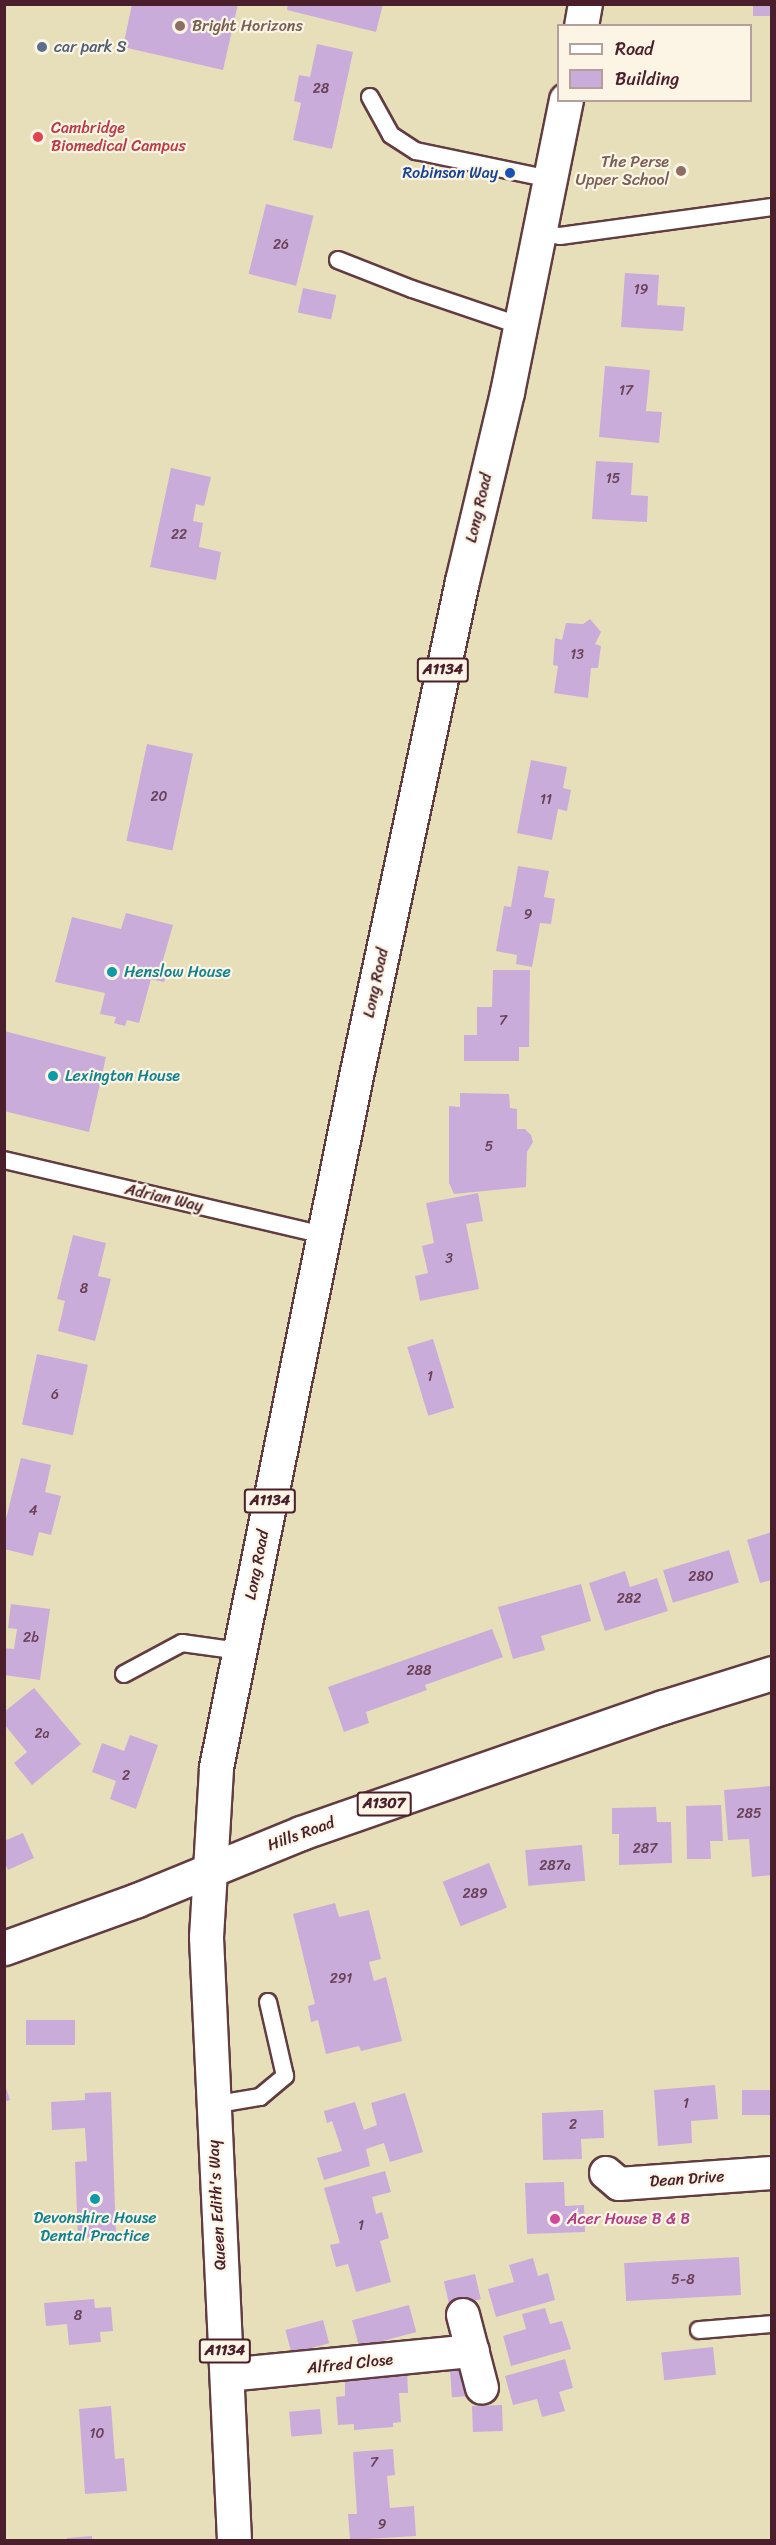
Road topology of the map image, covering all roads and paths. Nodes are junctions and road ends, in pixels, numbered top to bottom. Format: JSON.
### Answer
{"nodes":[{"id":1,"x":585,"y":4,"type":"edge"},
{"id":2,"x":581,"y":24,"type":"edge"},
{"id":3,"x":370,"y":97,"type":"dead end"},
{"id":4,"x":566,"y":102,"type":"edge"},
{"id":5,"x":550,"y":179,"type":"junction"},
{"id":6,"x":771,"y":207,"type":"edge"},
{"id":7,"x":539,"y":232,"type":"junction"},
{"id":8,"x":338,"y":260,"type":"dead end"},
{"id":9,"x":521,"y":326,"type":"junction"},
{"id":10,"x":4,"y":1160,"type":"edge"},
{"id":11,"x":323,"y":1234,"type":"junction"},
{"id":12,"x":240,"y":1651,"type":"junction"},
{"id":13,"x":771,"y":1673,"type":"edge"},
{"id":14,"x":124,"y":1674,"type":"dead end"},
{"id":15,"x":210,"y":1869,"type":"junction"},
{"id":16,"x":4,"y":1948,"type":"edge"},
{"id":17,"x":268,"y":2002,"type":"dead end"},
{"id":18,"x":212,"y":2105,"type":"junction"},
{"id":19,"x":606,"y":2173,"type":"dead end"},
{"id":20,"x":771,"y":2173,"type":"edge"},
{"id":21,"x":463,"y":2315,"type":"dead end"},
{"id":22,"x":771,"y":2324,"type":"edge"},
{"id":23,"x":699,"y":2330,"type":"dead end"},
{"id":24,"x":473,"y":2351,"type":"junction"},
{"id":25,"x":226,"y":2375,"type":"junction"},
{"id":26,"x":482,"y":2388,"type":"dead end"},
{"id":27,"x":234,"y":2541,"type":"edge"}],
"edges":[{"from":1,"to":2,"type":"main road"},
{"from":3,"to":5,"type":"lane"},
{"from":4,"to":5,"type":"main road","name":"Long Road","number":"A1134"},
{"from":5,"to":7,"type":"main road","name":"Long Road","number":"A1134"},
{"from":6,"to":7,"type":"lane"},
{"from":7,"to":9,"type":"main road","name":"Long Road","number":"A1134"},
{"from":8,"to":9,"type":"lane"},
{"from":9,"to":11,"type":"main road","name":"Long Road","number":"A1134"},
{"from":10,"to":11,"type":"lane","name":"Adrian Way"},
{"from":11,"to":12,"type":"main road","name":"Long Road","number":"A1134"},
{"from":12,"to":14,"type":"lane"},
{"from":12,"to":15,"type":"main road","name":"Long Road","number":"A1134"},
{"from":13,"to":15,"type":"main road","name":"Hills Road","number":"A1307"},
{"from":15,"to":16,"type":"main road","name":"Hills Road","number":"A1307"},
{"from":15,"to":18,"type":"main road","name":"Queen Edith's Way","number":"A1134"},
{"from":17,"to":18,"type":"lane"},
{"from":18,"to":25,"type":"main road","name":"Queen Edith's Way","number":"A1134"},
{"from":19,"to":20,"type":"street","name":"Dean Drive"},
{"from":21,"to":24,"type":"street"},
{"from":22,"to":23,"type":"lane"},
{"from":24,"to":25,"type":"street","name":"Alfred Close"},
{"from":24,"to":26,"type":"street"},
{"from":25,"to":27,"type":"main road","name":"Queen Edith's Way","number":"A1134"}]}
